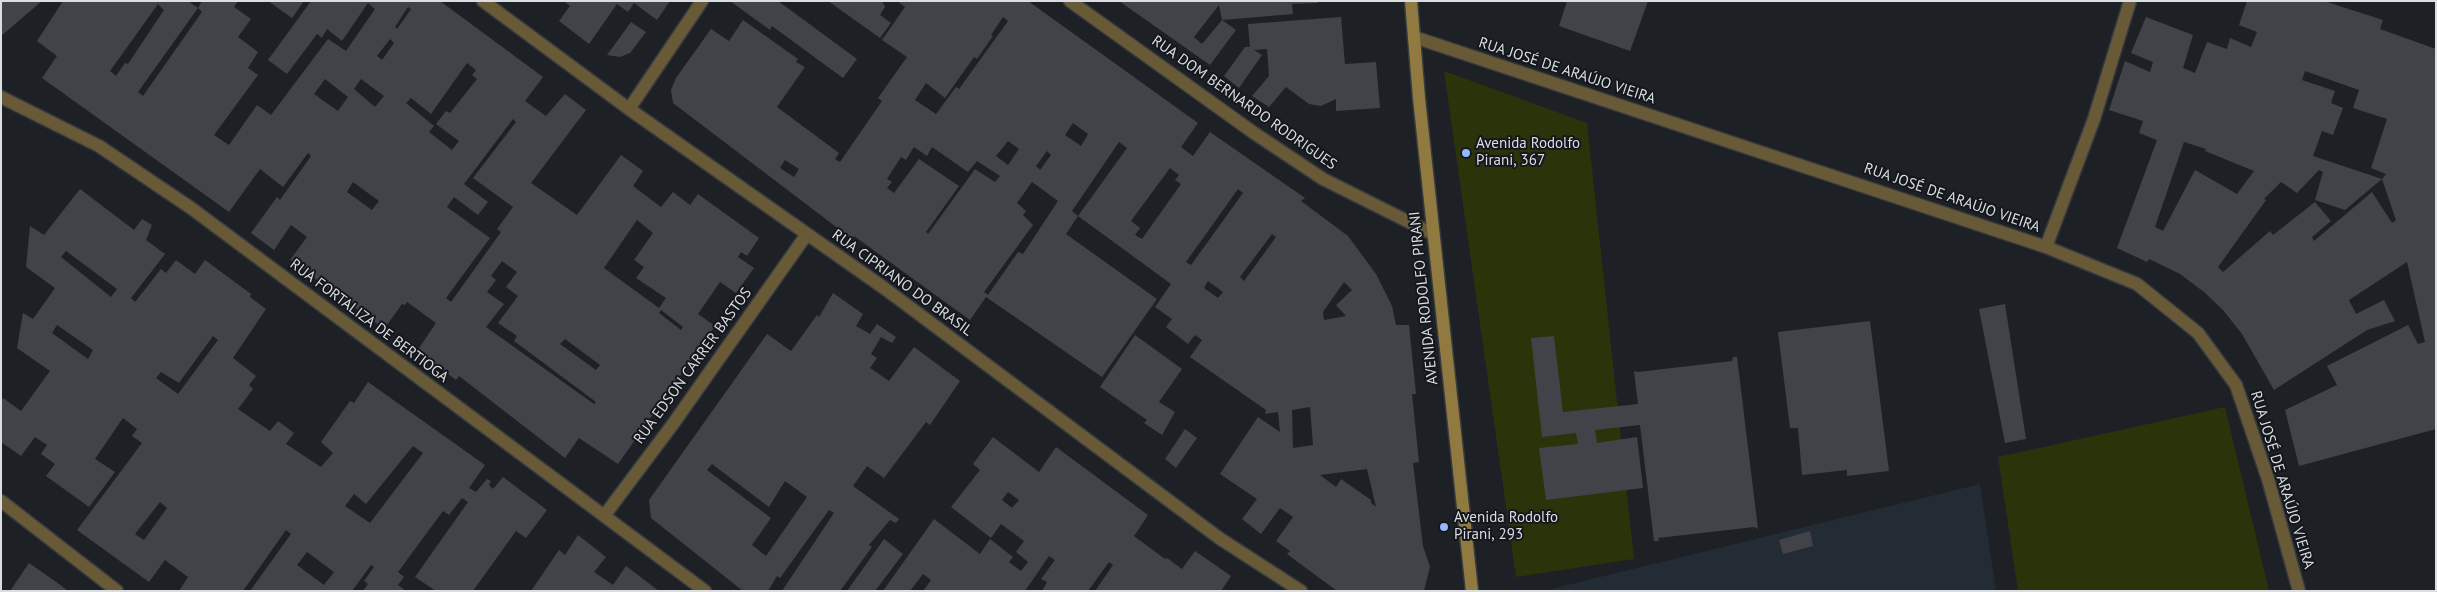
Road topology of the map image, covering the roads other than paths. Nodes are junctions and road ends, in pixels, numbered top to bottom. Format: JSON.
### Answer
{"nodes":[{"id":1,"x":483,"y":1,"type":"edge"},
{"id":2,"x":702,"y":1,"type":"edge"},
{"id":3,"x":1070,"y":1,"type":"edge"},
{"id":4,"x":1411,"y":1,"type":"edge"},
{"id":5,"x":2130,"y":1,"type":"edge"},
{"id":6,"x":1414,"y":37,"type":"junction"},
{"id":7,"x":1,"y":97,"type":"edge"},
{"id":8,"x":629,"y":109,"type":"junction"},
{"id":9,"x":807,"y":234,"type":"junction"},
{"id":10,"x":1433,"y":234,"type":"junction"},
{"id":11,"x":2046,"y":247,"type":"junction"},
{"id":12,"x":1,"y":500,"type":"edge"},
{"id":13,"x":604,"y":516,"type":"junction"},
{"id":14,"x":118,"y":591,"type":"edge"},
{"id":15,"x":705,"y":591,"type":"edge"},
{"id":16,"x":1301,"y":591,"type":"edge"},
{"id":17,"x":1472,"y":591,"type":"edge"},
{"id":18,"x":2299,"y":591,"type":"edge"}],
"edges":[{"from":1,"to":8,"type":"street","name":"RUA CIPRIANO DO BRASIL"},
{"from":2,"to":8,"type":"street"},
{"from":3,"to":10,"type":"street","name":"RUA DOM BERNARDO RODRIGUES"},
{"from":4,"to":6,"type":"main road","name":"AVENIDA RODOLFO PIRANI"},
{"from":5,"to":11,"type":"street"},
{"from":6,"to":10,"type":"main road","name":"AVENIDA RODOLFO PIRANI"},
{"from":6,"to":11,"type":"street","name":"RUA JOSÉ DE ARAÚJO VIEIRA"},
{"from":7,"to":13,"type":"street","name":"RUA FORTALIZA DE BERTIOGA"},
{"from":8,"to":9,"type":"street","name":"RUA CIPRIANO DO BRASIL"},
{"from":9,"to":13,"type":"street","name":"RUA EDSON CARRER BASTOS"},
{"from":9,"to":16,"type":"street","name":"RUA CIPRIANO DO BRASIL"},
{"from":10,"to":17,"type":"main road","name":"AVENIDA RODOLFO PIRANI"},
{"from":11,"to":18,"type":"street","name":"RUA JOSÉ DE ARAÚJO VIEIRA"},
{"from":12,"to":14,"type":"street"},
{"from":13,"to":15,"type":"street","name":"RUA FORTALIZA DE BERTIOGA"}]}
